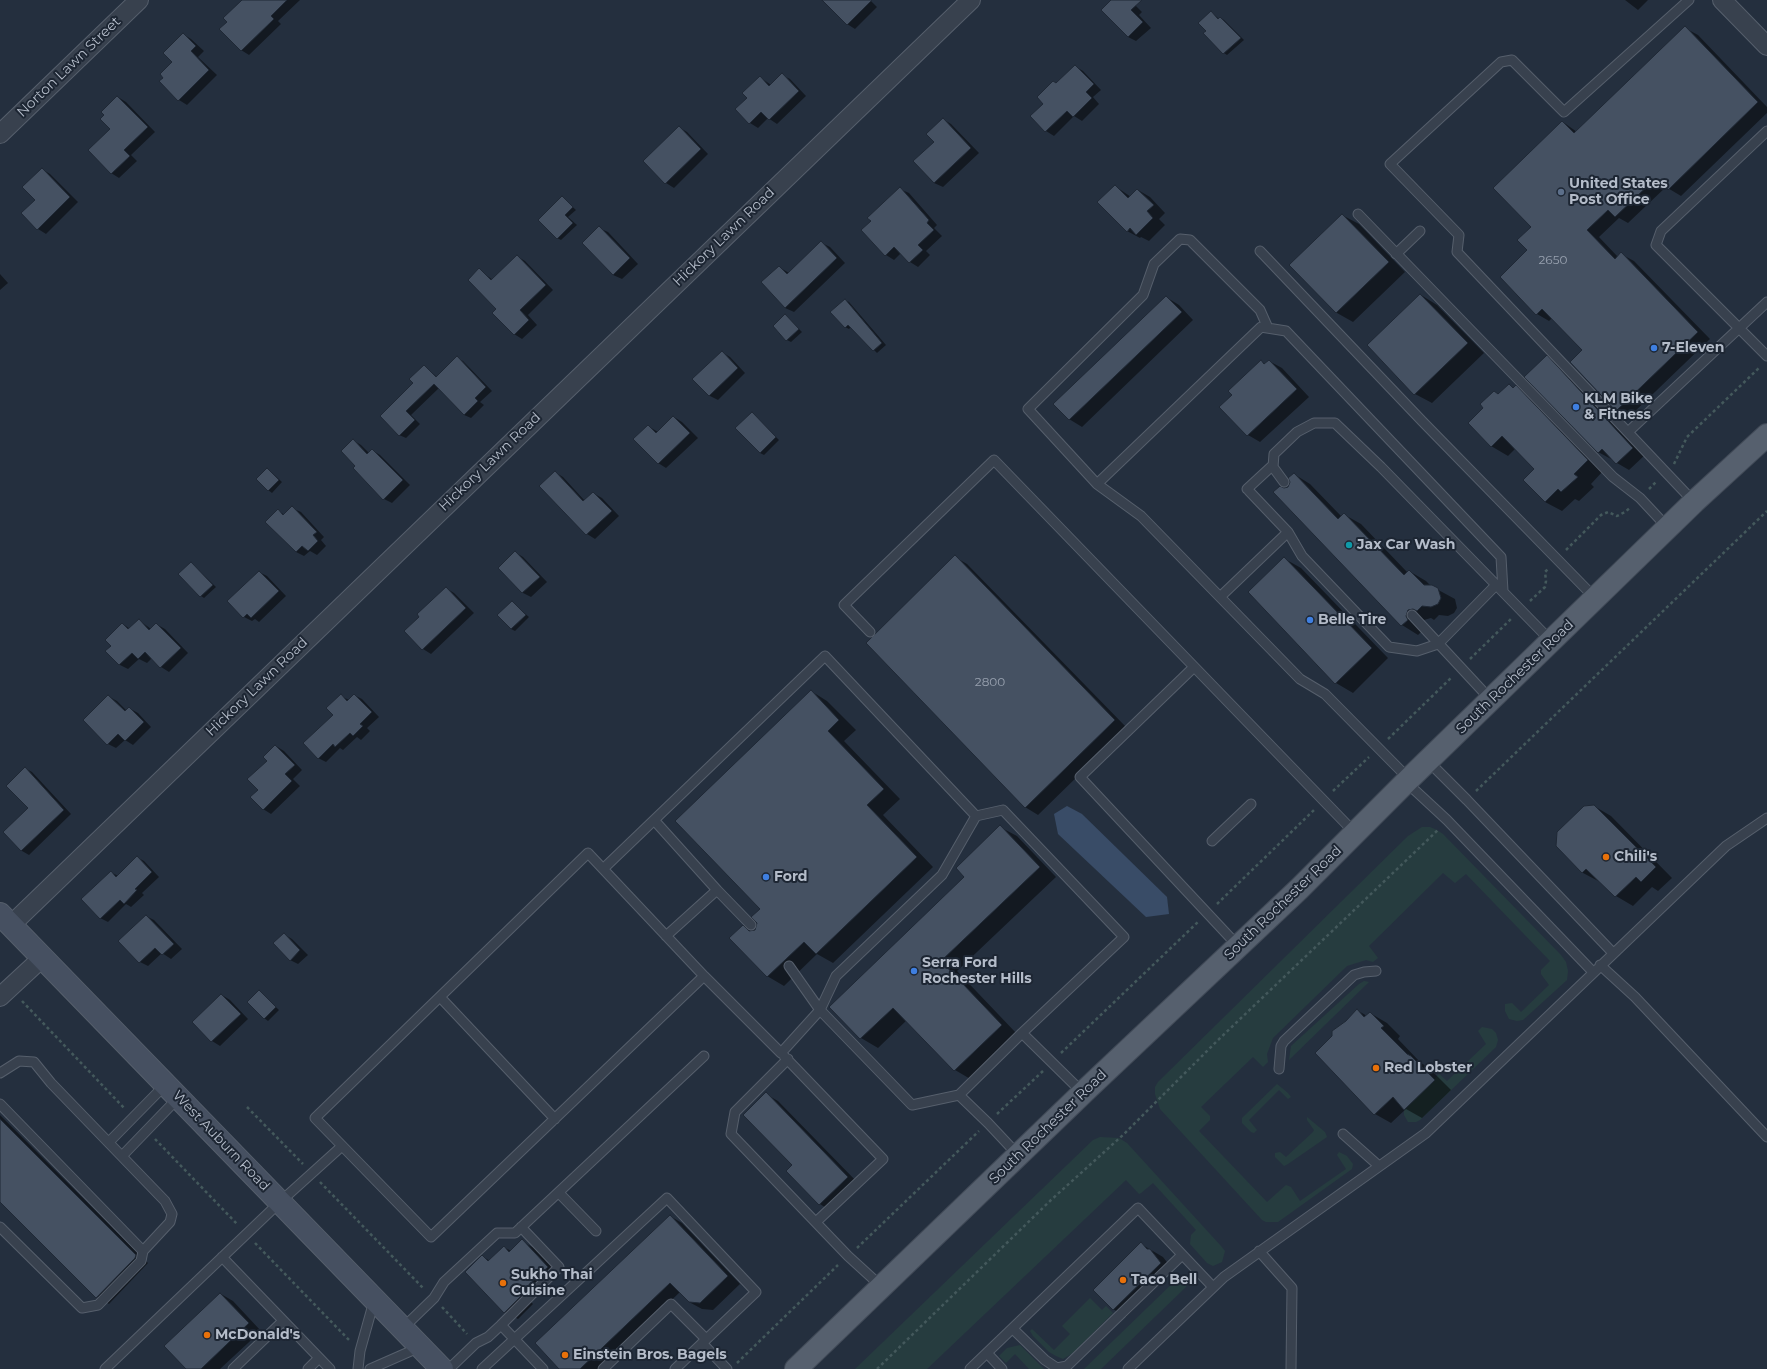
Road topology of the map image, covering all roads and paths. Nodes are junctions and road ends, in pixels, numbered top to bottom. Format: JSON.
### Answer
{"nodes":[{"id":1,"x":139,"y":0,"type":"edge"},
{"id":2,"x":971,"y":0,"type":"edge"},
{"id":3,"x":1689,"y":0,"type":"edge"},
{"id":4,"x":1722,"y":0,"type":"edge"},
{"id":5,"x":1767,"y":46,"type":"edge"},
{"id":6,"x":1767,"y":132,"type":"edge"},
{"id":7,"x":0,"y":134,"type":"edge"},
{"id":8,"x":1358,"y":214,"type":"dead end"},
{"id":9,"x":1420,"y":231,"type":"dead end"},
{"id":10,"x":1260,"y":251,"type":"dead end"},
{"id":11,"x":1396,"y":254,"type":"junction"},
{"id":12,"x":1767,"y":302,"type":"edge"},
{"id":13,"x":1268,"y":328,"type":"junction"},
{"id":14,"x":1740,"y":329,"type":"junction"},
{"id":15,"x":1767,"y":356,"type":"edge"},
{"id":16,"x":1761,"y":366,"type":"dead end"},
{"id":17,"x":1628,"y":432,"type":"junction"},
{"id":18,"x":1767,"y":435,"type":"edge"},
{"id":19,"x":1273,"y":465,"type":"junction"},
{"id":20,"x":1666,"y":472,"type":"junction"},
{"id":21,"x":1284,"y":482,"type":"dead end"},
{"id":22,"x":1097,"y":484,"type":"junction"},
{"id":23,"x":1640,"y":498,"type":"junction"},
{"id":24,"x":1694,"y":502,"type":"junction"},
{"id":25,"x":1767,"y":511,"type":"edge"},
{"id":26,"x":1668,"y":528,"type":"junction"},
{"id":27,"x":1288,"y":532,"type":"junction"},
{"id":28,"x":1557,"y":559,"type":"junction"},
{"id":29,"x":1499,"y":588,"type":"junction"},
{"id":30,"x":1220,"y":597,"type":"junction"},
{"id":31,"x":1596,"y":599,"type":"junction"},
{"id":32,"x":1521,"y":610,"type":"junction"},
{"id":33,"x":1412,"y":615,"type":"dead end"},
{"id":34,"x":870,"y":632,"type":"dead end"},
{"id":35,"x":1551,"y":641,"type":"junction"},
{"id":36,"x":1438,"y":644,"type":"junction"},
{"id":37,"x":1194,"y":667,"type":"junction"},
{"id":38,"x":1461,"y":668,"type":"junction"},
{"id":39,"x":1491,"y":700,"type":"junction"},
{"id":40,"x":1378,"y":748,"type":"junction"},
{"id":41,"x":1427,"y":761,"type":"junction"},
{"id":42,"x":1407,"y":780,"type":"junction"},
{"id":43,"x":1475,"y":792,"type":"dead end"},
{"id":44,"x":1324,"y":801,"type":"junction"},
{"id":45,"x":1251,"y":804,"type":"dead end"},
{"id":46,"x":976,"y":816,"type":"junction"},
{"id":47,"x":1767,"y":818,"type":"edge"},
{"id":48,"x":654,"y":820,"type":"junction"},
{"id":49,"x":1441,"y":826,"type":"dead end"},
{"id":50,"x":1355,"y":833,"type":"junction"},
{"id":51,"x":1212,"y":841,"type":"dead end"},
{"id":52,"x":603,"y":869,"type":"junction"},
{"id":53,"x":717,"y":890,"type":"junction"},
{"id":54,"x":1207,"y":913,"type":"junction"},
{"id":55,"x":5,"y":920,"type":"edge"},
{"id":56,"x":751,"y":925,"type":"dead end"},
{"id":57,"x":666,"y":936,"type":"junction"},
{"id":58,"x":1238,"y":946,"type":"junction"},
{"id":59,"x":1613,"y":953,"type":"junction"},
{"id":60,"x":42,"y":958,"type":"junction"},
{"id":61,"x":1600,"y":965,"type":"junction"},
{"id":62,"x":789,"y":966,"type":"dead end"},
{"id":63,"x":1376,"y":971,"type":"dead end"},
{"id":64,"x":1593,"y":972,"type":"junction"},
{"id":65,"x":704,"y":976,"type":"junction"},
{"id":66,"x":5,"y":992,"type":"edge"},
{"id":67,"x":440,"y":997,"type":"junction"},
{"id":68,"x":820,"y":1010,"type":"junction"},
{"id":69,"x":1022,"y":1033,"type":"junction"},
{"id":70,"x":704,"y":1056,"type":"dead end"},
{"id":71,"x":784,"y":1056,"type":"junction"},
{"id":72,"x":1052,"y":1062,"type":"junction"},
{"id":73,"x":1279,"y":1069,"type":"dead end"},
{"id":74,"x":0,"y":1073,"type":"edge"},
{"id":75,"x":172,"y":1091,"type":"junction"},
{"id":76,"x":1083,"y":1093,"type":"junction"},
{"id":77,"x":959,"y":1095,"type":"junction"},
{"id":78,"x":0,"y":1104,"type":"edge"},
{"id":79,"x":247,"y":1107,"type":"dead end"},
{"id":80,"x":133,"y":1117,"type":"junction"},
{"id":81,"x":555,"y":1119,"type":"junction"},
{"id":82,"x":988,"y":1123,"type":"junction"},
{"id":83,"x":147,"y":1131,"type":"junction"},
{"id":84,"x":1342,"y":1134,"type":"dead end"},
{"id":85,"x":1767,"y":1137,"type":"edge"},
{"id":86,"x":109,"y":1142,"type":"junction"},
{"id":87,"x":342,"y":1146,"type":"junction"},
{"id":88,"x":122,"y":1156,"type":"junction"},
{"id":89,"x":1018,"y":1156,"type":"junction"},
{"id":90,"x":1379,"y":1166,"type":"junction"},
{"id":91,"x":312,"y":1173,"type":"junction"},
{"id":92,"x":559,"y":1193,"type":"junction"},
{"id":93,"x":280,"y":1202,"type":"junction"},
{"id":94,"x":816,"y":1222,"type":"junction"},
{"id":95,"x":0,"y":1227,"type":"edge"},
{"id":96,"x":521,"y":1227,"type":"junction"},
{"id":97,"x":596,"y":1232,"type":"dead end"},
{"id":98,"x":247,"y":1234,"type":"junction"},
{"id":99,"x":143,"y":1251,"type":"junction"},
{"id":100,"x":1259,"y":1251,"type":"junction"},
{"id":101,"x":1182,"y":1255,"type":"junction"},
{"id":102,"x":848,"y":1256,"type":"junction"},
{"id":103,"x":222,"y":1257,"type":"junction"},
{"id":104,"x":882,"y":1287,"type":"junction"},
{"id":105,"x":1213,"y":1287,"type":"junction"},
{"id":106,"x":434,"y":1298,"type":"junction"},
{"id":107,"x":375,"y":1300,"type":"junction"},
{"id":108,"x":283,"y":1321,"type":"junction"},
{"id":109,"x":501,"y":1325,"type":"junction"},
{"id":110,"x":403,"y":1328,"type":"junction"},
{"id":111,"x":1013,"y":1329,"type":"junction"},
{"id":112,"x":515,"y":1339,"type":"junction"},
{"id":113,"x":704,"y":1341,"type":"junction"},
{"id":114,"x":476,"y":1343,"type":"junction"},
{"id":115,"x":420,"y":1347,"type":"junction"},
{"id":116,"x":360,"y":1351,"type":"junction"},
{"id":117,"x":987,"y":1353,"type":"junction"},
{"id":118,"x":319,"y":1358,"type":"junction"},
{"id":119,"x":736,"y":1364,"type":"dead end"},
{"id":120,"x":105,"y":1369,"type":"edge"},
{"id":121,"x":232,"y":1369,"type":"edge"},
{"id":122,"x":308,"y":1369,"type":"edge"},
{"id":123,"x":330,"y":1369,"type":"edge"},
{"id":124,"x":358,"y":1369,"type":"edge"},
{"id":125,"x":370,"y":1369,"type":"edge"},
{"id":126,"x":442,"y":1369,"type":"edge"},
{"id":127,"x":449,"y":1369,"type":"edge"},
{"id":128,"x":482,"y":1369,"type":"edge"},
{"id":129,"x":542,"y":1369,"type":"edge"},
{"id":130,"x":603,"y":1369,"type":"edge"},
{"id":131,"x":675,"y":1369,"type":"edge"},
{"id":132,"x":727,"y":1369,"type":"edge"},
{"id":133,"x":796,"y":1369,"type":"edge"},
{"id":134,"x":877,"y":1369,"type":"edge"},
{"id":135,"x":970,"y":1369,"type":"edge"},
{"id":136,"x":1002,"y":1369,"type":"edge"},
{"id":137,"x":1128,"y":1369,"type":"edge"},
{"id":138,"x":1291,"y":1369,"type":"edge"}],
"edges":[{"from":1,"to":7,"type":"street","name":"Norton Lawn Street"},
{"from":2,"to":55,"type":"street","name":"Hickory Lawn Road"},
{"from":3,"to":17,"type":"lane"},
{"from":4,"to":5,"type":"street"},
{"from":6,"to":14,"type":"lane"},
{"from":8,"to":11,"type":"lane"},
{"from":9,"to":11,"type":"lane"},
{"from":10,"to":28,"type":"lane"},
{"from":11,"to":23,"type":"lane"},
{"from":12,"to":14,"type":"lane"},
{"from":13,"to":22,"type":"lane"},
{"from":13,"to":22,"type":"lane"},
{"from":13,"to":29,"type":"lane"},
{"from":14,"to":15,"type":"lane"},
{"from":14,"to":17,"type":"lane"},
{"from":16,"to":20,"type":"path"},
{"from":17,"to":20,"type":"lane"},
{"from":18,"to":24,"type":"main road","name":"South Rochester Road"},
{"from":19,"to":21,"type":"lane"},
{"from":19,"to":27,"type":"lane"},
{"from":19,"to":29,"type":"lane"},
{"from":20,"to":23,"type":"path"},
{"from":20,"to":24,"type":"lane"},
{"from":22,"to":30,"type":"lane"},
{"from":23,"to":26,"type":"lane"},
{"from":23,"to":28,"type":"path"},
{"from":24,"to":26,"type":"main road","name":"South Rochester Road"},
{"from":25,"to":43,"type":"path"},
{"from":26,"to":31,"type":"main road","name":"South Rochester Road"},
{"from":27,"to":30,"type":"lane"},
{"from":27,"to":36,"type":"lane"},
{"from":28,"to":31,"type":"lane"},
{"from":28,"to":32,"type":"path"},
{"from":29,"to":32,"type":"lane"},
{"from":29,"to":36,"type":"lane"},
{"from":30,"to":40,"type":"lane"},
{"from":31,"to":35,"type":"main road","name":"South Rochester Road"},
{"from":32,"to":35,"type":"lane"},
{"from":32,"to":38,"type":"path"},
{"from":33,"to":36,"type":"lane"},
{"from":34,"to":37,"type":"lane"},
{"from":35,"to":39,"type":"main road","name":"South Rochester Road"},
{"from":36,"to":38,"type":"lane"},
{"from":37,"to":44,"type":"lane"},
{"from":37,"to":54,"type":"lane"},
{"from":38,"to":39,"type":"lane"},
{"from":38,"to":40,"type":"path"},
{"from":39,"to":41,"type":"main road","name":"South Rochester Road"},
{"from":40,"to":42,"type":"lane"},
{"from":40,"to":44,"type":"path"},
{"from":41,"to":42,"type":"main road","name":"South Rochester Road"},
{"from":41,"to":59,"type":"lane"},
{"from":42,"to":50,"type":"main road","name":"South Rochester Road"},
{"from":42,"to":64,"type":"lane"},
{"from":44,"to":50,"type":"lane"},
{"from":44,"to":54,"type":"path"},
{"from":45,"to":51,"type":"lane"},
{"from":46,"to":48,"type":"lane"},
{"from":46,"to":68,"type":"lane"},
{"from":46,"to":69,"type":"lane"},
{"from":47,"to":59,"type":"lane"},
{"from":48,"to":52,"type":"lane"},
{"from":48,"to":53,"type":"lane"},
{"from":49,"to":134,"type":"path"},
{"from":50,"to":58,"type":"main road","name":"South Rochester Road"},
{"from":52,"to":57,"type":"lane"},
{"from":52,"to":67,"type":"lane"},
{"from":53,"to":56,"type":"lane"},
{"from":53,"to":57,"type":"lane"},
{"from":54,"to":58,"type":"lane"},
{"from":54,"to":72,"type":"path"},
{"from":55,"to":60,"type":"main road","name":"West Auburn Road"},
{"from":57,"to":65,"type":"lane"},
{"from":58,"to":76,"type":"main road","name":"South Rochester Road"},
{"from":59,"to":61,"type":"lane"},
{"from":60,"to":66,"type":"street"},
{"from":60,"to":75,"type":"main road","name":"West Auburn Road"},
{"from":61,"to":64,"type":"lane"},
{"from":61,"to":85,"type":"lane"},
{"from":62,"to":68,"type":"lane"},
{"from":63,"to":73,"type":"lane"},
{"from":64,"to":90,"type":"lane"},
{"from":65,"to":71,"type":"lane"},
{"from":65,"to":81,"type":"lane"},
{"from":66,"to":80,"type":"path"},
{"from":67,"to":81,"type":"lane"},
{"from":67,"to":87,"type":"lane"},
{"from":68,"to":71,"type":"lane"},
{"from":68,"to":77,"type":"lane"},
{"from":69,"to":72,"type":"lane"},
{"from":69,"to":77,"type":"lane"},
{"from":70,"to":92,"type":"lane"},
{"from":71,"to":94,"type":"lane"},
{"from":71,"to":94,"type":"lane"},
{"from":72,"to":76,"type":"lane"},
{"from":72,"to":82,"type":"path"},
{"from":74,"to":86,"type":"lane"},
{"from":75,"to":80,"type":"lane"},
{"from":75,"to":83,"type":"lane"},
{"from":75,"to":93,"type":"main road","name":"West Auburn Road"},
{"from":76,"to":89,"type":"main road","name":"South Rochester Road"},
{"from":77,"to":82,"type":"lane"},
{"from":78,"to":99,"type":"lane"},
{"from":79,"to":91,"type":"path"},
{"from":80,"to":86,"type":"lane"},
{"from":81,"to":87,"type":"lane"},
{"from":82,"to":89,"type":"lane"},
{"from":82,"to":102,"type":"path"},
{"from":83,"to":88,"type":"lane"},
{"from":83,"to":98,"type":"path"},
{"from":84,"to":90,"type":"lane"},
{"from":86,"to":88,"type":"lane"},
{"from":87,"to":91,"type":"lane"},
{"from":88,"to":99,"type":"lane"},
{"from":89,"to":104,"type":"main road","name":"South Rochester Road"},
{"from":90,"to":100,"type":"lane"},
{"from":91,"to":93,"type":"lane"},
{"from":91,"to":106,"type":"path"},
{"from":92,"to":96,"type":"lane"},
{"from":92,"to":97,"type":"lane"},
{"from":93,"to":98,"type":"lane"},
{"from":93,"to":107,"type":"main road","name":"West Auburn Road"},
{"from":94,"to":102,"type":"lane"},
{"from":95,"to":99,"type":"lane"},
{"from":96,"to":106,"type":"lane"},
{"from":96,"to":109,"type":"lane"},
{"from":98,"to":103,"type":"lane"},
{"from":98,"to":116,"type":"path"},
{"from":100,"to":105,"type":"lane"},
{"from":100,"to":138,"type":"lane"},
{"from":101,"to":105,"type":"lane"},
{"from":101,"to":111,"type":"lane"},
{"from":101,"to":111,"type":"lane"},
{"from":102,"to":104,"type":"lane"},
{"from":102,"to":119,"type":"path"},
{"from":103,"to":108,"type":"lane"},
{"from":103,"to":120,"type":"lane"},
{"from":104,"to":133,"type":"main road","name":"South Rochester Road"},
{"from":105,"to":137,"type":"lane"},
{"from":106,"to":110,"type":"lane"},
{"from":106,"to":114,"type":"path"},
{"from":107,"to":110,"type":"main road","name":"West Auburn Road"},
{"from":107,"to":116,"type":"lane"},
{"from":108,"to":118,"type":"lane"},
{"from":108,"to":121,"type":"lane"},
{"from":109,"to":112,"type":"lane"},
{"from":109,"to":114,"type":"lane"},
{"from":110,"to":115,"type":"main road","name":"West Auburn Road"},
{"from":111,"to":117,"type":"lane"},
{"from":112,"to":113,"type":"lane"},
{"from":112,"to":128,"type":"lane"},
{"from":112,"to":129,"type":"lane"},
{"from":113,"to":130,"type":"lane"},
{"from":113,"to":131,"type":"lane"},
{"from":113,"to":132,"type":"lane"},
{"from":114,"to":127,"type":"lane"},
{"from":115,"to":125,"type":"lane"},
{"from":115,"to":126,"type":"main road","name":"West Auburn Road"},
{"from":116,"to":124,"type":"lane"},
{"from":117,"to":135,"type":"lane"},
{"from":117,"to":136,"type":"lane"},
{"from":118,"to":122,"type":"lane"},
{"from":118,"to":123,"type":"lane"}]}
